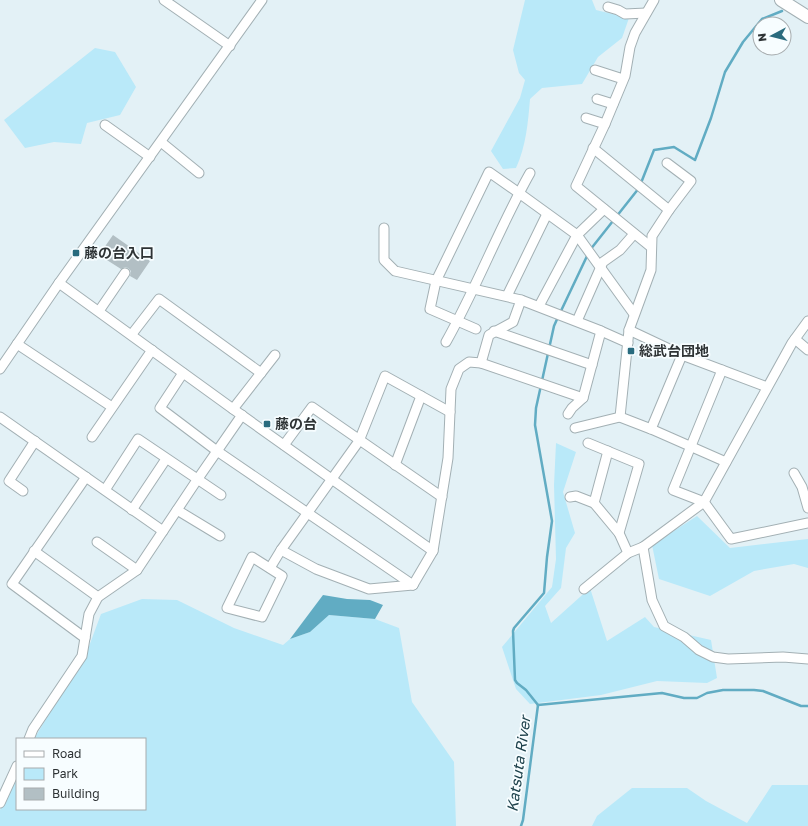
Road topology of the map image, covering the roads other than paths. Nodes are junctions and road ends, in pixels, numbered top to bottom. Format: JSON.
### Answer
{"nodes":[{"id":1,"x":164,"y":0,"type":"edge"},
{"id":2,"x":262,"y":0,"type":"edge"},
{"id":3,"x":654,"y":0,"type":"edge"},
{"id":4,"x":782,"y":0,"type":"edge"},
{"id":5,"x":608,"y":7,"type":"dead end"},
{"id":6,"x":646,"y":13,"type":"junction"},
{"id":7,"x":808,"y":17,"type":"edge"},
{"id":8,"x":230,"y":46,"type":"junction"},
{"id":9,"x":594,"y":70,"type":"dead end"},
{"id":10,"x":624,"y":79,"type":"junction"},
{"id":11,"x":597,"y":98,"type":"dead end"},
{"id":12,"x":613,"y":104,"type":"junction"},
{"id":13,"x":586,"y":118,"type":"dead end"},
{"id":14,"x":605,"y":124,"type":"junction"},
{"id":15,"x":106,"y":125,"type":"dead end"},
{"id":16,"x":161,"y":142,"type":"junction"},
{"id":17,"x":594,"y":148,"type":"junction"},
{"id":18,"x":150,"y":157,"type":"junction"},
{"id":19,"x":667,"y":163,"type":"dead end"},
{"id":20,"x":199,"y":173,"type":"dead end"},
{"id":21,"x":530,"y":173,"type":"dead end"},
{"id":22,"x":519,"y":193,"type":"junction"},
{"id":23,"x":604,"y":209,"type":"junction"},
{"id":24,"x":669,"y":210,"type":"junction"},
{"id":25,"x":547,"y":214,"type":"junction"},
{"id":26,"x":384,"y":228,"type":"dead end"},
{"id":27,"x":634,"y":234,"type":"junction"},
{"id":28,"x":577,"y":235,"type":"junction"},
{"id":29,"x":651,"y":248,"type":"junction"},
{"id":30,"x":600,"y":268,"type":"junction"},
{"id":31,"x":125,"y":273,"type":"dead end"},
{"id":32,"x":436,"y":281,"type":"junction"},
{"id":33,"x":59,"y":283,"type":"junction"},
{"id":34,"x":474,"y":289,"type":"junction"},
{"id":35,"x":507,"y":296,"type":"junction"},
{"id":36,"x":521,"y":300,"type":"junction"},
{"id":37,"x":539,"y":306,"type":"junction"},
{"id":38,"x":99,"y":311,"type":"junction"},
{"id":39,"x":634,"y":314,"type":"junction"},
{"id":40,"x":458,"y":321,"type":"junction"},
{"id":41,"x":577,"y":321,"type":"junction"},
{"id":42,"x":808,"y":321,"type":"edge"},
{"id":43,"x":476,"y":330,"type":"dead end"},
{"id":44,"x":630,"y":330,"type":"junction"},
{"id":45,"x":494,"y":331,"type":"junction"},
{"id":46,"x":601,"y":331,"type":"junction"},
{"id":47,"x":132,"y":334,"type":"junction"},
{"id":48,"x":795,"y":339,"type":"junction"},
{"id":49,"x":446,"y":342,"type":"dead end"},
{"id":50,"x":628,"y":343,"type":"junction"},
{"id":51,"x":17,"y":344,"type":"junction"},
{"id":52,"x":152,"y":350,"type":"junction"},
{"id":53,"x":808,"y":350,"type":"edge"},
{"id":54,"x":275,"y":355,"type":"dead end"},
{"id":55,"x":682,"y":355,"type":"junction"},
{"id":56,"x":481,"y":363,"type":"junction"},
{"id":57,"x":592,"y":365,"type":"junction"},
{"id":58,"x":0,"y":369,"type":"edge"},
{"id":59,"x":722,"y":370,"type":"junction"},
{"id":60,"x":183,"y":373,"type":"junction"},
{"id":61,"x":261,"y":373,"type":"junction"},
{"id":62,"x":768,"y":387,"type":"junction"},
{"id":63,"x":421,"y":396,"type":"junction"},
{"id":64,"x":584,"y":398,"type":"junction"},
{"id":65,"x":112,"y":408,"type":"junction"},
{"id":66,"x":234,"y":409,"type":"junction"},
{"id":67,"x":450,"y":412,"type":"junction"},
{"id":68,"x":568,"y":414,"type":"dead end"},
{"id":69,"x":242,"y":415,"type":"junction"},
{"id":70,"x":620,"y":417,"type":"junction"},
{"id":71,"x":2,"y":421,"type":"edge"},
{"id":72,"x":575,"y":428,"type":"dead end"},
{"id":73,"x":651,"y":429,"type":"junction"},
{"id":74,"x":92,"y":437,"type":"dead end"},
{"id":75,"x":35,"y":441,"type":"junction"},
{"id":76,"x":359,"y":441,"type":"junction"},
{"id":77,"x":588,"y":443,"type":"dead end"},
{"id":78,"x":284,"y":445,"type":"junction"},
{"id":79,"x":691,"y":446,"type":"junction"},
{"id":80,"x":217,"y":451,"type":"junction"},
{"id":81,"x":608,"y":451,"type":"junction"},
{"id":82,"x":166,"y":459,"type":"junction"},
{"id":83,"x":726,"y":462,"type":"junction"},
{"id":84,"x":395,"y":465,"type":"junction"},
{"id":85,"x":794,"y":472,"type":"dead end"},
{"id":86,"x":86,"y":477,"type":"junction"},
{"id":87,"x":332,"y":479,"type":"junction"},
{"id":88,"x":197,"y":480,"type":"junction"},
{"id":89,"x":805,"y":486,"type":"edge"},
{"id":90,"x":104,"y":490,"type":"junction"},
{"id":91,"x":23,"y":491,"type":"dead end"},
{"id":92,"x":221,"y":495,"type":"dead end"},
{"id":93,"x":570,"y":496,"type":"dead end"},
{"id":94,"x":442,"y":497,"type":"junction"},
{"id":95,"x":704,"y":502,"type":"junction"},
{"id":96,"x":594,"y":503,"type":"junction"},
{"id":97,"x":808,"y":508,"type":"edge"},
{"id":98,"x":132,"y":510,"type":"junction"},
{"id":99,"x":177,"y":510,"type":"junction"},
{"id":100,"x":308,"y":512,"type":"junction"},
{"id":101,"x":808,"y":523,"type":"edge"},
{"id":102,"x":163,"y":531,"type":"junction"},
{"id":103,"x":619,"y":533,"type":"junction"},
{"id":104,"x":220,"y":536,"type":"dead end"},
{"id":105,"x":98,"y":542,"type":"dead end"},
{"id":106,"x":643,"y":547,"type":"junction"},
{"id":107,"x":281,"y":550,"type":"junction"},
{"id":108,"x":433,"y":551,"type":"junction"},
{"id":109,"x":34,"y":552,"type":"junction"},
{"id":110,"x":628,"y":553,"type":"junction"},
{"id":111,"x":270,"y":568,"type":"junction"},
{"id":112,"x":136,"y":570,"type":"junction"},
{"id":113,"x":413,"y":586,"type":"junction"},
{"id":114,"x":584,"y":588,"type":"dead end"},
{"id":115,"x":98,"y":597,"type":"junction"},
{"id":116,"x":84,"y":638,"type":"junction"},
{"id":117,"x":808,"y":659,"type":"edge"},
{"id":118,"x":29,"y":738,"type":"edge"},
{"id":119,"x":16,"y":768,"type":"edge"},
{"id":120,"x":0,"y":803,"type":"edge"}],
"edges":[{"from":1,"to":8,"type":"street"},
{"from":2,"to":8,"type":"street"},
{"from":3,"to":6,"type":"street"},
{"from":4,"to":7,"type":"street"},
{"from":5,"to":6,"type":"street"},
{"from":6,"to":10,"type":"street"},
{"from":8,"to":16,"type":"street"},
{"from":9,"to":10,"type":"street"},
{"from":10,"to":12,"type":"street"},
{"from":11,"to":12,"type":"street"},
{"from":12,"to":14,"type":"street"},
{"from":13,"to":14,"type":"street"},
{"from":14,"to":17,"type":"street"},
{"from":15,"to":18,"type":"street"},
{"from":16,"to":18,"type":"street"},
{"from":16,"to":20,"type":"street"},
{"from":17,"to":23,"type":"street"},
{"from":17,"to":24,"type":"street"},
{"from":18,"to":33,"type":"street"},
{"from":19,"to":24,"type":"street"},
{"from":21,"to":22,"type":"street"},
{"from":22,"to":25,"type":"street"},
{"from":22,"to":32,"type":"street"},
{"from":22,"to":34,"type":"street"},
{"from":23,"to":27,"type":"street"},
{"from":23,"to":28,"type":"street"},
{"from":24,"to":29,"type":"street"},
{"from":25,"to":28,"type":"street"},
{"from":25,"to":35,"type":"street"},
{"from":26,"to":32,"type":"street"},
{"from":27,"to":29,"type":"street"},
{"from":27,"to":30,"type":"street"},
{"from":28,"to":30,"type":"street"},
{"from":28,"to":37,"type":"street"},
{"from":29,"to":39,"type":"street"},
{"from":30,"to":39,"type":"street"},
{"from":30,"to":41,"type":"street"},
{"from":31,"to":38,"type":"street"},
{"from":32,"to":34,"type":"street"},
{"from":32,"to":40,"type":"street"},
{"from":33,"to":38,"type":"street"},
{"from":33,"to":51,"type":"street"},
{"from":34,"to":35,"type":"street"},
{"from":34,"to":40,"type":"street"},
{"from":35,"to":36,"type":"street"},
{"from":36,"to":37,"type":"street"},
{"from":36,"to":45,"type":"street"},
{"from":37,"to":41,"type":"street"},
{"from":38,"to":47,"type":"street"},
{"from":39,"to":44,"type":"street"},
{"from":40,"to":43,"type":"street"},
{"from":40,"to":49,"type":"street"},
{"from":41,"to":46,"type":"street"},
{"from":42,"to":48,"type":"street"},
{"from":44,"to":50,"type":"street"},
{"from":44,"to":55,"type":"street"},
{"from":45,"to":56,"type":"street"},
{"from":45,"to":57,"type":"street"},
{"from":46,"to":50,"type":"street"},
{"from":46,"to":57,"type":"street"},
{"from":47,"to":52,"type":"street"},
{"from":47,"to":61,"type":"street"},
{"from":48,"to":53,"type":"street"},
{"from":48,"to":62,"type":"street"},
{"from":50,"to":70,"type":"street"},
{"from":51,"to":58,"type":"street"},
{"from":51,"to":65,"type":"street"},
{"from":52,"to":60,"type":"street"},
{"from":52,"to":65,"type":"street"},
{"from":54,"to":61,"type":"street"},
{"from":55,"to":59,"type":"street"},
{"from":55,"to":73,"type":"street"},
{"from":56,"to":64,"type":"street"},
{"from":56,"to":67,"type":"street"},
{"from":57,"to":64,"type":"street"},
{"from":59,"to":62,"type":"street"},
{"from":59,"to":79,"type":"street"},
{"from":60,"to":66,"type":"street"},
{"from":60,"to":80,"type":"street"},
{"from":61,"to":66,"type":"street"},
{"from":62,"to":83,"type":"street"},
{"from":63,"to":67,"type":"street"},
{"from":63,"to":76,"type":"street"},
{"from":63,"to":84,"type":"street"},
{"from":64,"to":68,"type":"street"},
{"from":65,"to":74,"type":"street"},
{"from":66,"to":69,"type":"street"},
{"from":67,"to":94,"type":"street"},
{"from":69,"to":78,"type":"street"},
{"from":69,"to":80,"type":"street"},
{"from":70,"to":72,"type":"street"},
{"from":70,"to":73,"type":"street"},
{"from":71,"to":75,"type":"street"},
{"from":73,"to":79,"type":"street"},
{"from":75,"to":86,"type":"street"},
{"from":75,"to":91,"type":"street"},
{"from":76,"to":78,"type":"street"},
{"from":76,"to":84,"type":"street"},
{"from":76,"to":87,"type":"street"},
{"from":77,"to":81,"type":"street"},
{"from":78,"to":87,"type":"street"},
{"from":79,"to":83,"type":"street"},
{"from":79,"to":95,"type":"street"},
{"from":80,"to":88,"type":"street"},
{"from":80,"to":100,"type":"street"},
{"from":81,"to":96,"type":"street"},
{"from":81,"to":103,"type":"street"},
{"from":82,"to":88,"type":"street"},
{"from":82,"to":90,"type":"street"},
{"from":82,"to":98,"type":"street"},
{"from":83,"to":95,"type":"street"},
{"from":84,"to":94,"type":"street"},
{"from":85,"to":89,"type":"street"},
{"from":86,"to":90,"type":"street"},
{"from":86,"to":109,"type":"street"},
{"from":87,"to":100,"type":"street"},
{"from":87,"to":108,"type":"street"},
{"from":88,"to":92,"type":"street"},
{"from":88,"to":99,"type":"street"},
{"from":89,"to":97,"type":"street"},
{"from":90,"to":98,"type":"street"},
{"from":93,"to":96,"type":"street"},
{"from":94,"to":108,"type":"street"},
{"from":95,"to":101,"type":"street"},
{"from":95,"to":106,"type":"street"},
{"from":96,"to":103,"type":"street"},
{"from":98,"to":102,"type":"street"},
{"from":99,"to":102,"type":"street"},
{"from":99,"to":104,"type":"street"},
{"from":100,"to":107,"type":"street"},
{"from":100,"to":113,"type":"street"},
{"from":102,"to":112,"type":"street"},
{"from":103,"to":110,"type":"street"},
{"from":105,"to":112,"type":"street"},
{"from":106,"to":110,"type":"street"},
{"from":106,"to":117,"type":"street"},
{"from":107,"to":111,"type":"street"},
{"from":107,"to":113,"type":"street"},
{"from":108,"to":113,"type":"street"},
{"from":109,"to":115,"type":"street"},
{"from":109,"to":116,"type":"street"},
{"from":110,"to":114,"type":"street"},
{"from":111,"to":111,"type":"street"},
{"from":112,"to":115,"type":"street"},
{"from":115,"to":116,"type":"street"},
{"from":116,"to":118,"type":"street"},
{"from":119,"to":120,"type":"street"}]}
